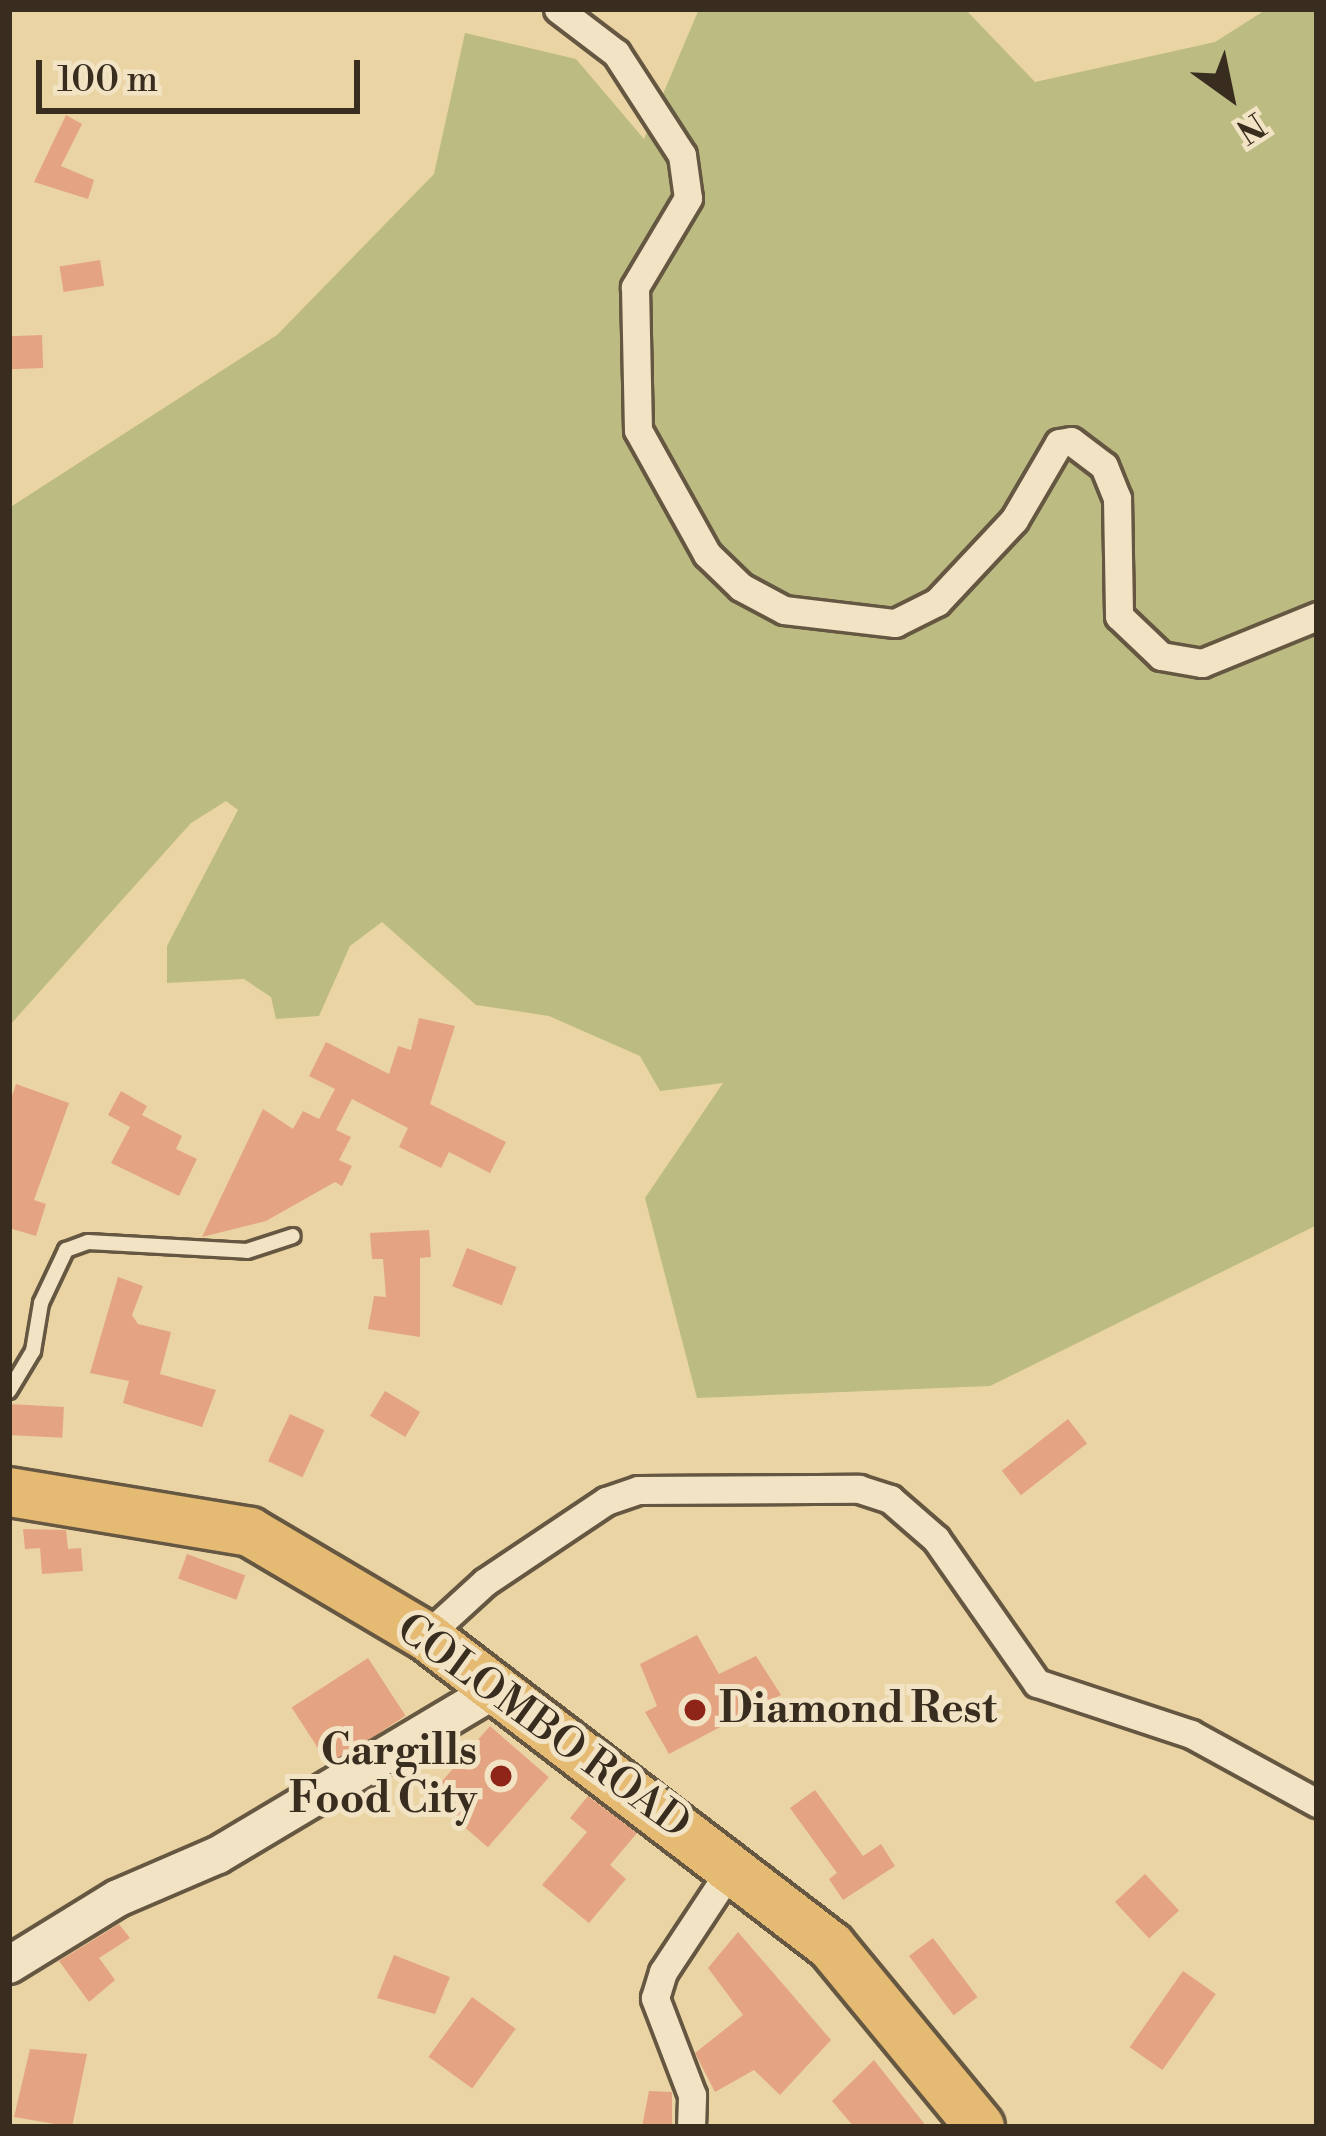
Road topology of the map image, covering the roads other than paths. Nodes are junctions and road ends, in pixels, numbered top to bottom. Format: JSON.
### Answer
{"nodes":[{"id":1,"x":558,"y":9,"type":"edge"},
{"id":2,"x":1317,"y":616,"type":"edge"},
{"id":3,"x":293,"y":1236,"type":"dead end"},
{"id":4,"x":9,"y":1391,"type":"edge"},
{"id":5,"x":9,"y":1492,"type":"edge"},
{"id":6,"x":426,"y":1636,"type":"junction"},
{"id":7,"x":497,"y":1688,"type":"junction"},
{"id":8,"x":1317,"y":1803,"type":"edge"},
{"id":9,"x":733,"y":1866,"type":"junction"},
{"id":10,"x":9,"y":1965,"type":"edge"},
{"id":11,"x":691,"y":2127,"type":"edge"},
{"id":12,"x":980,"y":2127,"type":"edge"}],
"edges":[{"from":1,"to":2,"type":"street"},
{"from":3,"to":4,"type":"lane"},
{"from":5,"to":6,"type":"highway","name":"COLOMBO ROAD"},
{"from":6,"to":7,"type":"highway","name":"COLOMBO ROAD"},
{"from":6,"to":8,"type":"street"},
{"from":7,"to":9,"type":"highway","name":"COLOMBO ROAD"},
{"from":7,"to":10,"type":"street"},
{"from":9,"to":11,"type":"street"},
{"from":9,"to":12,"type":"highway","name":"COLOMBO ROAD"}]}
